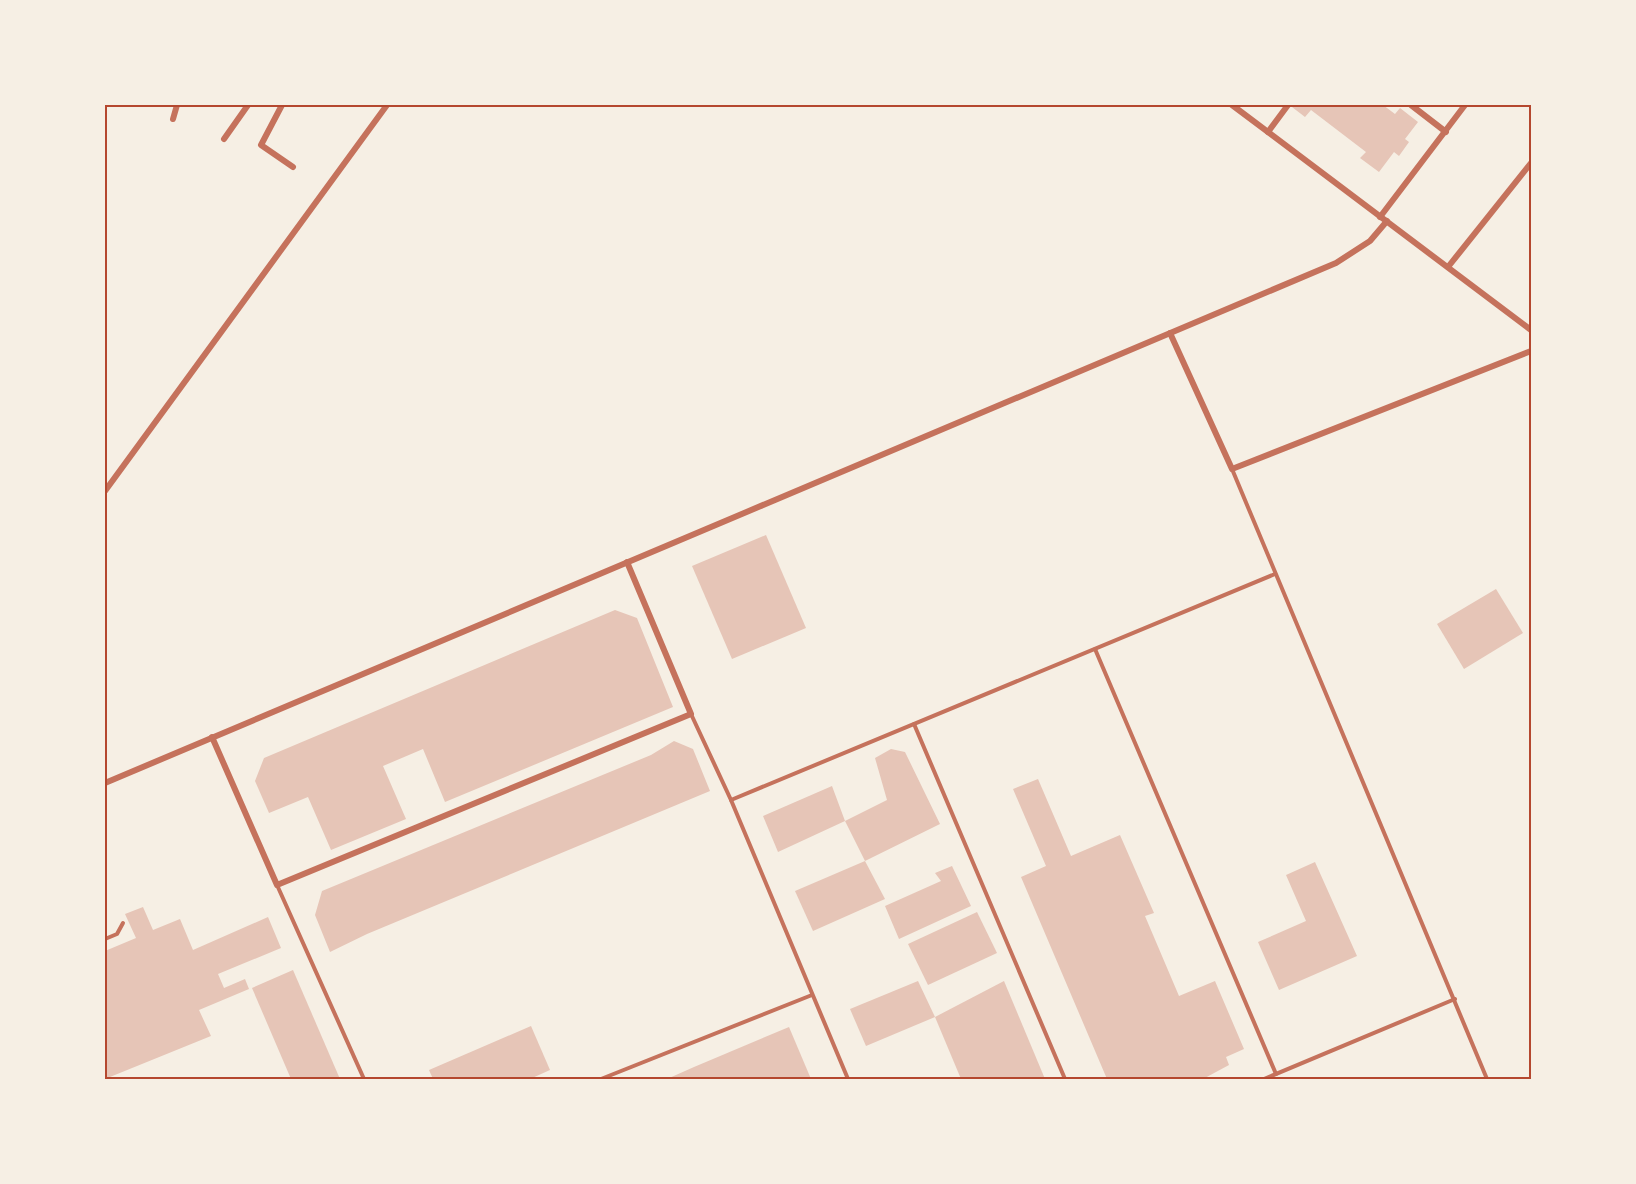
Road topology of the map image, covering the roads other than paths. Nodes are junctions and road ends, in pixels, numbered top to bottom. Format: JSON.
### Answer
{"nodes":[{"id":1,"x":177,"y":105,"type":"edge"},
{"id":2,"x":248,"y":105,"type":"edge"},
{"id":3,"x":282,"y":105,"type":"edge"},
{"id":4,"x":387,"y":105,"type":"edge"},
{"id":5,"x":1232,"y":105,"type":"edge"},
{"id":6,"x":1288,"y":105,"type":"edge"},
{"id":7,"x":1411,"y":105,"type":"edge"},
{"id":8,"x":1465,"y":105,"type":"edge"},
{"id":9,"x":174,"y":119,"type":"dead end"},
{"id":10,"x":1268,"y":132,"type":"junction"},
{"id":11,"x":1446,"y":132,"type":"junction"},
{"id":12,"x":224,"y":139,"type":"dead end"},
{"id":13,"x":293,"y":167,"type":"dead end"},
{"id":14,"x":1530,"y":167,"type":"edge"},
{"id":15,"x":1380,"y":217,"type":"junction"},
{"id":16,"x":1387,"y":221,"type":"junction"},
{"id":17,"x":1448,"y":267,"type":"junction"},
{"id":18,"x":1531,"y":330,"type":"edge"},
{"id":19,"x":1170,"y":333,"type":"junction"},
{"id":20,"x":1531,"y":351,"type":"edge"},
{"id":21,"x":1232,"y":469,"type":"junction"},
{"id":22,"x":105,"y":491,"type":"edge"},
{"id":23,"x":627,"y":562,"type":"junction"},
{"id":24,"x":1275,"y":574,"type":"junction"},
{"id":25,"x":1095,"y":649,"type":"junction"},
{"id":26,"x":691,"y":714,"type":"junction"},
{"id":27,"x":914,"y":724,"type":"junction"},
{"id":28,"x":212,"y":737,"type":"junction"},
{"id":29,"x":105,"y":783,"type":"edge"},
{"id":30,"x":731,"y":800,"type":"junction"},
{"id":31,"x":277,"y":885,"type":"junction"},
{"id":32,"x":123,"y":923,"type":"dead end"},
{"id":33,"x":105,"y":939,"type":"edge"},
{"id":34,"x":812,"y":995,"type":"junction"},
{"id":35,"x":1455,"y":999,"type":"junction"},
{"id":36,"x":1276,"y":1074,"type":"junction"},
{"id":37,"x":364,"y":1079,"type":"edge"},
{"id":38,"x":601,"y":1079,"type":"edge"},
{"id":39,"x":848,"y":1079,"type":"edge"},
{"id":40,"x":1065,"y":1079,"type":"edge"},
{"id":41,"x":1264,"y":1079,"type":"edge"},
{"id":42,"x":1487,"y":1079,"type":"edge"}],
"edges":[{"from":1,"to":9,"type":"street"},
{"from":2,"to":12,"type":"street"},
{"from":3,"to":13,"type":"street"},
{"from":4,"to":22,"type":"street"},
{"from":5,"to":10,"type":"street"},
{"from":6,"to":10,"type":"street"},
{"from":7,"to":11,"type":"street"},
{"from":8,"to":11,"type":"street"},
{"from":10,"to":15,"type":"street"},
{"from":11,"to":15,"type":"street"},
{"from":14,"to":17,"type":"street"},
{"from":15,"to":16,"type":"street"},
{"from":16,"to":17,"type":"street"},
{"from":16,"to":19,"type":"street"},
{"from":17,"to":18,"type":"street"},
{"from":19,"to":21,"type":"street"},
{"from":19,"to":23,"type":"street"},
{"from":20,"to":21,"type":"street"},
{"from":21,"to":24,"type":"lane"},
{"from":23,"to":26,"type":"street"},
{"from":23,"to":28,"type":"street"},
{"from":24,"to":25,"type":"lane"},
{"from":24,"to":35,"type":"lane"},
{"from":25,"to":27,"type":"lane"},
{"from":25,"to":36,"type":"lane"},
{"from":26,"to":30,"type":"lane"},
{"from":26,"to":31,"type":"street"},
{"from":27,"to":30,"type":"lane"},
{"from":27,"to":40,"type":"lane"},
{"from":28,"to":29,"type":"street"},
{"from":28,"to":31,"type":"street"},
{"from":30,"to":34,"type":"lane"},
{"from":31,"to":37,"type":"lane"},
{"from":32,"to":33,"type":"lane"},
{"from":34,"to":38,"type":"lane"},
{"from":34,"to":39,"type":"lane"},
{"from":35,"to":36,"type":"lane"},
{"from":35,"to":42,"type":"lane"},
{"from":36,"to":41,"type":"lane"}]}
